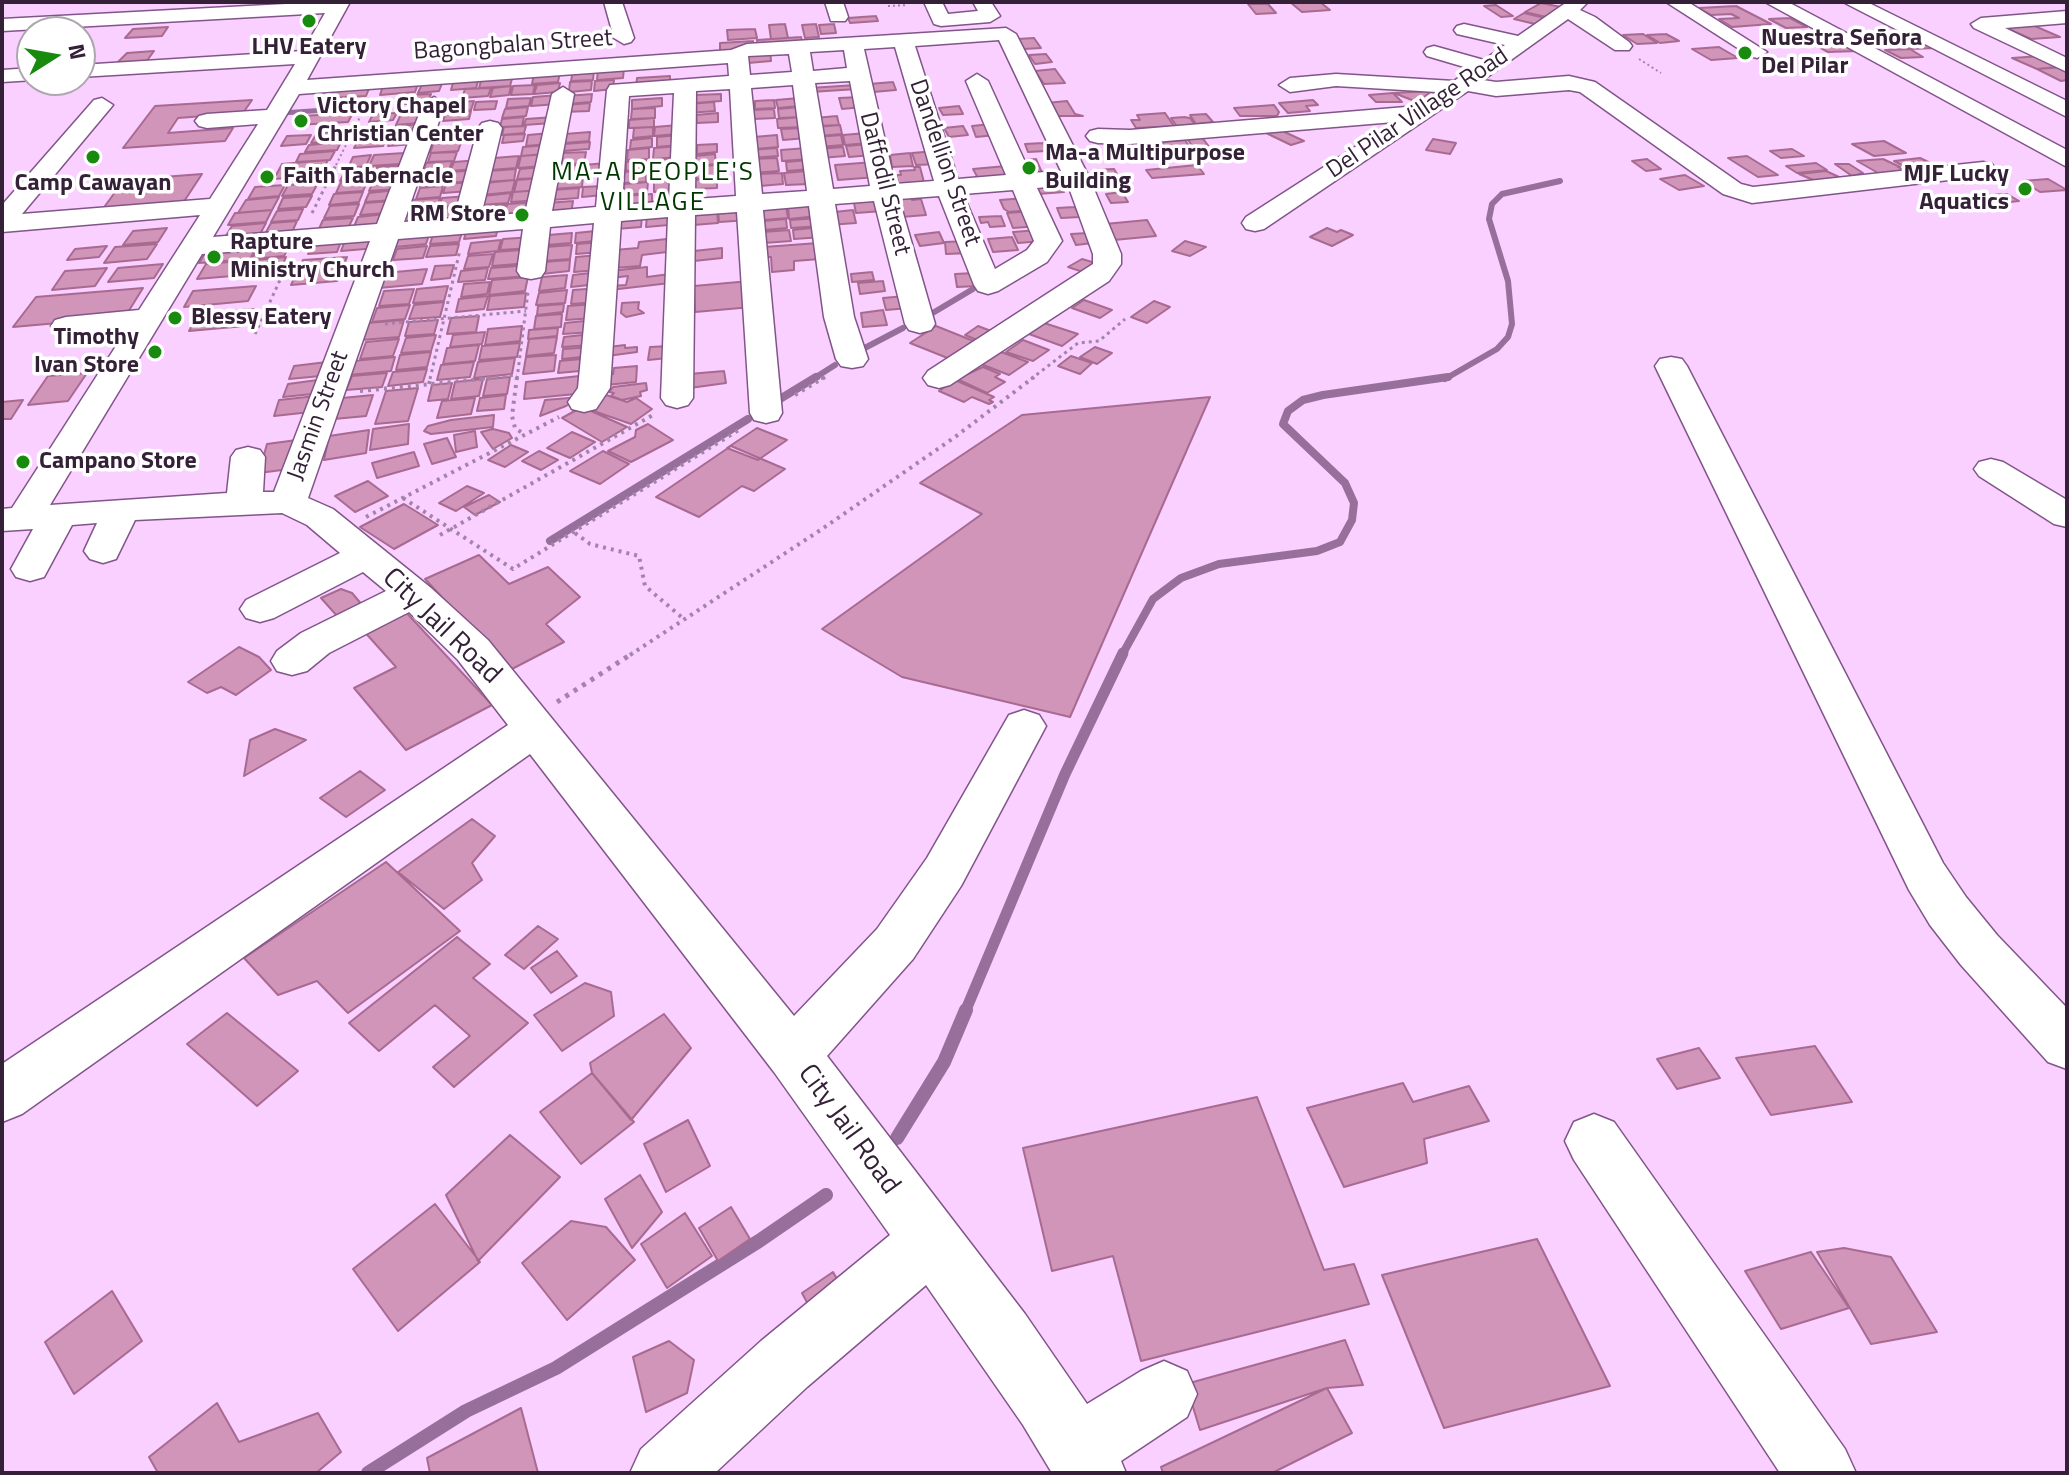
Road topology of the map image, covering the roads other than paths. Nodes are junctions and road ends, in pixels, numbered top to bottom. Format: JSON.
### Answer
{"nodes":[{"id":1,"x":255,"y":2,"type":"edge"},
{"id":2,"x":613,"y":2,"type":"edge"},
{"id":3,"x":933,"y":2,"type":"edge"},
{"id":4,"x":982,"y":2,"type":"edge"},
{"id":5,"x":1675,"y":2,"type":"edge"},
{"id":6,"x":1774,"y":2,"type":"edge"},
{"id":7,"x":1852,"y":2,"type":"edge"},
{"id":8,"x":219,"y":4,"type":"dead end"},
{"id":9,"x":1573,"y":7,"type":"edge"},
{"id":10,"x":327,"y":17,"type":"edge"},
{"id":11,"x":2062,"y":19,"type":"edge"},
{"id":12,"x":2,"y":25,"type":"edge"},
{"id":13,"x":1464,"y":30,"type":"dead end"},
{"id":14,"x":709,"y":35,"type":"dead end"},
{"id":15,"x":624,"y":38,"type":"dead end"},
{"id":16,"x":108,"y":39,"type":"dead end"},
{"id":17,"x":903,"y":40,"type":"junction"},
{"id":18,"x":853,"y":43,"type":"junction"},
{"id":19,"x":1522,"y":43,"type":"junction"},
{"id":20,"x":1622,"y":46,"type":"dead end"},
{"id":21,"x":1712,"y":46,"type":"dead end"},
{"id":22,"x":799,"y":47,"type":"junction"},
{"id":23,"x":1434,"y":52,"type":"dead end"},
{"id":24,"x":738,"y":56,"type":"junction"},
{"id":25,"x":309,"y":57,"type":"junction"},
{"id":26,"x":710,"y":58,"type":"junction"},
{"id":27,"x":2067,"y":66,"type":"edge"},
{"id":28,"x":96,"y":70,"type":"edge"},
{"id":29,"x":430,"y":74,"type":"dead end"},
{"id":30,"x":858,"y":74,"type":"junction"},
{"id":31,"x":1541,"y":77,"type":"dead end"},
{"id":32,"x":803,"y":78,"type":"junction"},
{"id":33,"x":1471,"y":79,"type":"junction"},
{"id":34,"x":977,"y":81,"type":"dead end"},
{"id":35,"x":740,"y":82,"type":"junction"},
{"id":36,"x":344,"y":84,"type":"junction"},
{"id":37,"x":1290,"y":85,"type":"dead end"},
{"id":38,"x":685,"y":86,"type":"junction"},
{"id":39,"x":292,"y":88,"type":"junction"},
{"id":40,"x":563,"y":94,"type":"dead end"},
{"id":41,"x":434,"y":104,"type":"dead end"},
{"id":42,"x":102,"y":105,"type":"dead end"},
{"id":43,"x":2067,"y":110,"type":"edge"},
{"id":44,"x":1423,"y":113,"type":"junction"},
{"id":45,"x":274,"y":116,"type":"junction"},
{"id":46,"x":207,"y":121,"type":"dead end"},
{"id":47,"x":490,"y":128,"type":"dead end"},
{"id":48,"x":1098,"y":136,"type":"dead end"},
{"id":49,"x":2067,"y":160,"type":"edge"},
{"id":50,"x":1983,"y":169,"type":"dead end"},
{"id":51,"x":1077,"y":177,"type":"junction"},
{"id":52,"x":1020,"y":181,"type":"junction"},
{"id":53,"x":948,"y":187,"type":"junction"},
{"id":54,"x":884,"y":192,"type":"junction"},
{"id":55,"x":820,"y":197,"type":"junction"},
{"id":56,"x":750,"y":203,"type":"junction"},
{"id":57,"x":217,"y":206,"type":"junction"},
{"id":58,"x":681,"y":208,"type":"junction"},
{"id":59,"x":608,"y":214,"type":"junction"},
{"id":60,"x":537,"y":220,"type":"junction"},
{"id":61,"x":10,"y":222,"type":"edge"},
{"id":62,"x":1255,"y":223,"type":"dead end"},
{"id":63,"x":465,"y":226,"type":"junction"},
{"id":64,"x":387,"y":232,"type":"junction"},
{"id":65,"x":192,"y":247,"type":"junction"},
{"id":66,"x":2,"y":249,"type":"edge"},
{"id":67,"x":531,"y":271,"type":"road end"},
{"id":68,"x":148,"y":318,"type":"junction"},
{"id":69,"x":920,"y":324,"type":"dead end"},
{"id":70,"x":66,"y":326,"type":"dead end"},
{"id":71,"x":852,"y":359,"type":"dead end"},
{"id":72,"x":1671,"y":366,"type":"dead end"},
{"id":73,"x":939,"y":378,"type":"dead end"},
{"id":74,"x":677,"y":398,"type":"road end"},
{"id":75,"x":584,"y":402,"type":"road end"},
{"id":76,"x":766,"y":413,"type":"dead end"},
{"id":77,"x":1991,"y":469,"type":"dead end"},
{"id":78,"x":260,"y":487,"type":"junction"},
{"id":79,"x":2067,"y":516,"type":"edge"},
{"id":80,"x":29,"y":518,"type":"edge"},
{"id":81,"x":351,"y":542,"type":"junction"},
{"id":82,"x":30,"y":569,"type":"dead end"},
{"id":83,"x":412,"y":594,"type":"junction"},
{"id":84,"x":260,"y":609,"type":"dead end"},
{"id":85,"x":292,"y":661,"type":"dead end"},
{"id":86,"x":532,"y":724,"type":"junction"},
{"id":87,"x":1024,"y":726,"type":"dead end"},
{"id":88,"x":2067,"y":1045,"type":"edge"},
{"id":89,"x":793,"y":1055,"type":"junction"},
{"id":90,"x":2,"y":1096,"type":"edge"},
{"id":91,"x":1594,"y":1141,"type":"dead end"},
{"id":92,"x":930,"y":1242,"type":"junction"},
{"id":93,"x":1164,"y":1394,"type":"dead end"},
{"id":94,"x":1084,"y":1462,"type":"edge"},
{"id":95,"x":665,"y":1473,"type":"edge"},
{"id":96,"x":1821,"y":1473,"type":"edge"}],
"edges":[{"from":1,"to":8,"type":"street"},
{"from":2,"to":15,"type":"street"},
{"from":3,"to":4,"type":"street"},
{"from":5,"to":21,"type":"street"},
{"from":6,"to":49,"type":"street"},
{"from":7,"to":43,"type":"street"},
{"from":9,"to":19,"type":"street","name":"Del Pilar Village Road"},
{"from":9,"to":20,"type":"street"},
{"from":10,"to":12,"type":"street"},
{"from":10,"to":16,"type":"street"},
{"from":10,"to":25,"type":"street"},
{"from":11,"to":27,"type":"street"},
{"from":13,"to":19,"type":"street"},
{"from":14,"to":26,"type":"street"},
{"from":17,"to":18,"type":"street","name":"Bagongbalan Street"},
{"from":17,"to":51,"type":"street","name":"Bagongbalan Street"},
{"from":17,"to":53,"type":"street","name":"Dandellion Street"},
{"from":18,"to":22,"type":"street","name":"Bagongbalan Street"},
{"from":18,"to":30,"type":"street","name":"Daffodil Street"},
{"from":19,"to":33,"type":"street","name":"Del Pilar Village Road"},
{"from":22,"to":24,"type":"street","name":"Bagongbalan Street"},
{"from":22,"to":32,"type":"street"},
{"from":23,"to":33,"type":"street"},
{"from":24,"to":26,"type":"street","name":"Bagongbalan Street"},
{"from":24,"to":35,"type":"street"},
{"from":25,"to":28,"type":"street"},
{"from":25,"to":39,"type":"street"},
{"from":26,"to":36,"type":"street","name":"Bagongbalan Street"},
{"from":29,"to":36,"type":"street"},
{"from":30,"to":32,"type":"street"},
{"from":30,"to":54,"type":"street","name":"Daffodil Street"},
{"from":31,"to":33,"type":"street"},
{"from":32,"to":35,"type":"street"},
{"from":32,"to":55,"type":"street"},
{"from":33,"to":37,"type":"street"},
{"from":33,"to":44,"type":"street","name":"Del Pilar Village Road"},
{"from":33,"to":50,"type":"street"},
{"from":34,"to":52,"type":"street"},
{"from":35,"to":38,"type":"street"},
{"from":35,"to":56,"type":"street"},
{"from":36,"to":39,"type":"street","name":"Bagongbalan Street"},
{"from":38,"to":58,"type":"street"},
{"from":38,"to":59,"type":"street"},
{"from":39,"to":45,"type":"street"},
{"from":40,"to":60,"type":"street"},
{"from":41,"to":64,"type":"street","name":"Jasmin Street"},
{"from":42,"to":61,"type":"street"},
{"from":44,"to":48,"type":"street"},
{"from":44,"to":62,"type":"street","name":"Del Pilar Village Road"},
{"from":45,"to":46,"type":"street"},
{"from":45,"to":57,"type":"street"},
{"from":47,"to":63,"type":"street"},
{"from":51,"to":52,"type":"street"},
{"from":51,"to":73,"type":"street"},
{"from":52,"to":53,"type":"street"},
{"from":52,"to":53,"type":"street","name":"Dandellion Street"},
{"from":53,"to":54,"type":"street"},
{"from":54,"to":55,"type":"street"},
{"from":54,"to":69,"type":"street","name":"Daffodil Street"},
{"from":55,"to":56,"type":"street"},
{"from":55,"to":71,"type":"street"},
{"from":56,"to":58,"type":"street"},
{"from":56,"to":76,"type":"street"},
{"from":57,"to":61,"type":"street"},
{"from":57,"to":65,"type":"street"},
{"from":58,"to":59,"type":"street"},
{"from":58,"to":74,"type":"street"},
{"from":59,"to":60,"type":"street"},
{"from":59,"to":75,"type":"street"},
{"from":60,"to":63,"type":"street"},
{"from":60,"to":67,"type":"street"},
{"from":61,"to":66,"type":"street"},
{"from":63,"to":64,"type":"street"},
{"from":64,"to":65,"type":"street"},
{"from":64,"to":78,"type":"street","name":"Jasmin Street"},
{"from":65,"to":68,"type":"street"},
{"from":68,"to":70,"type":"street"},
{"from":68,"to":80,"type":"street"},
{"from":72,"to":88,"type":"street"},
{"from":77,"to":79,"type":"street"},
{"from":78,"to":80,"type":"street"},
{"from":78,"to":81,"type":"street","name":"City Jail Road"},
{"from":80,"to":82,"type":"street"},
{"from":81,"to":83,"type":"street","name":"City Jail Road"},
{"from":81,"to":84,"type":"street"},
{"from":83,"to":85,"type":"street"},
{"from":83,"to":86,"type":"street","name":"City Jail Road"},
{"from":86,"to":89,"type":"street","name":"City Jail Road"},
{"from":86,"to":90,"type":"street"},
{"from":87,"to":89,"type":"street"},
{"from":89,"to":92,"type":"street","name":"City Jail Road"},
{"from":91,"to":96,"type":"street"},
{"from":92,"to":94,"type":"street","name":"City Jail Road"},
{"from":92,"to":95,"type":"street"},
{"from":93,"to":94,"type":"street"}]}
